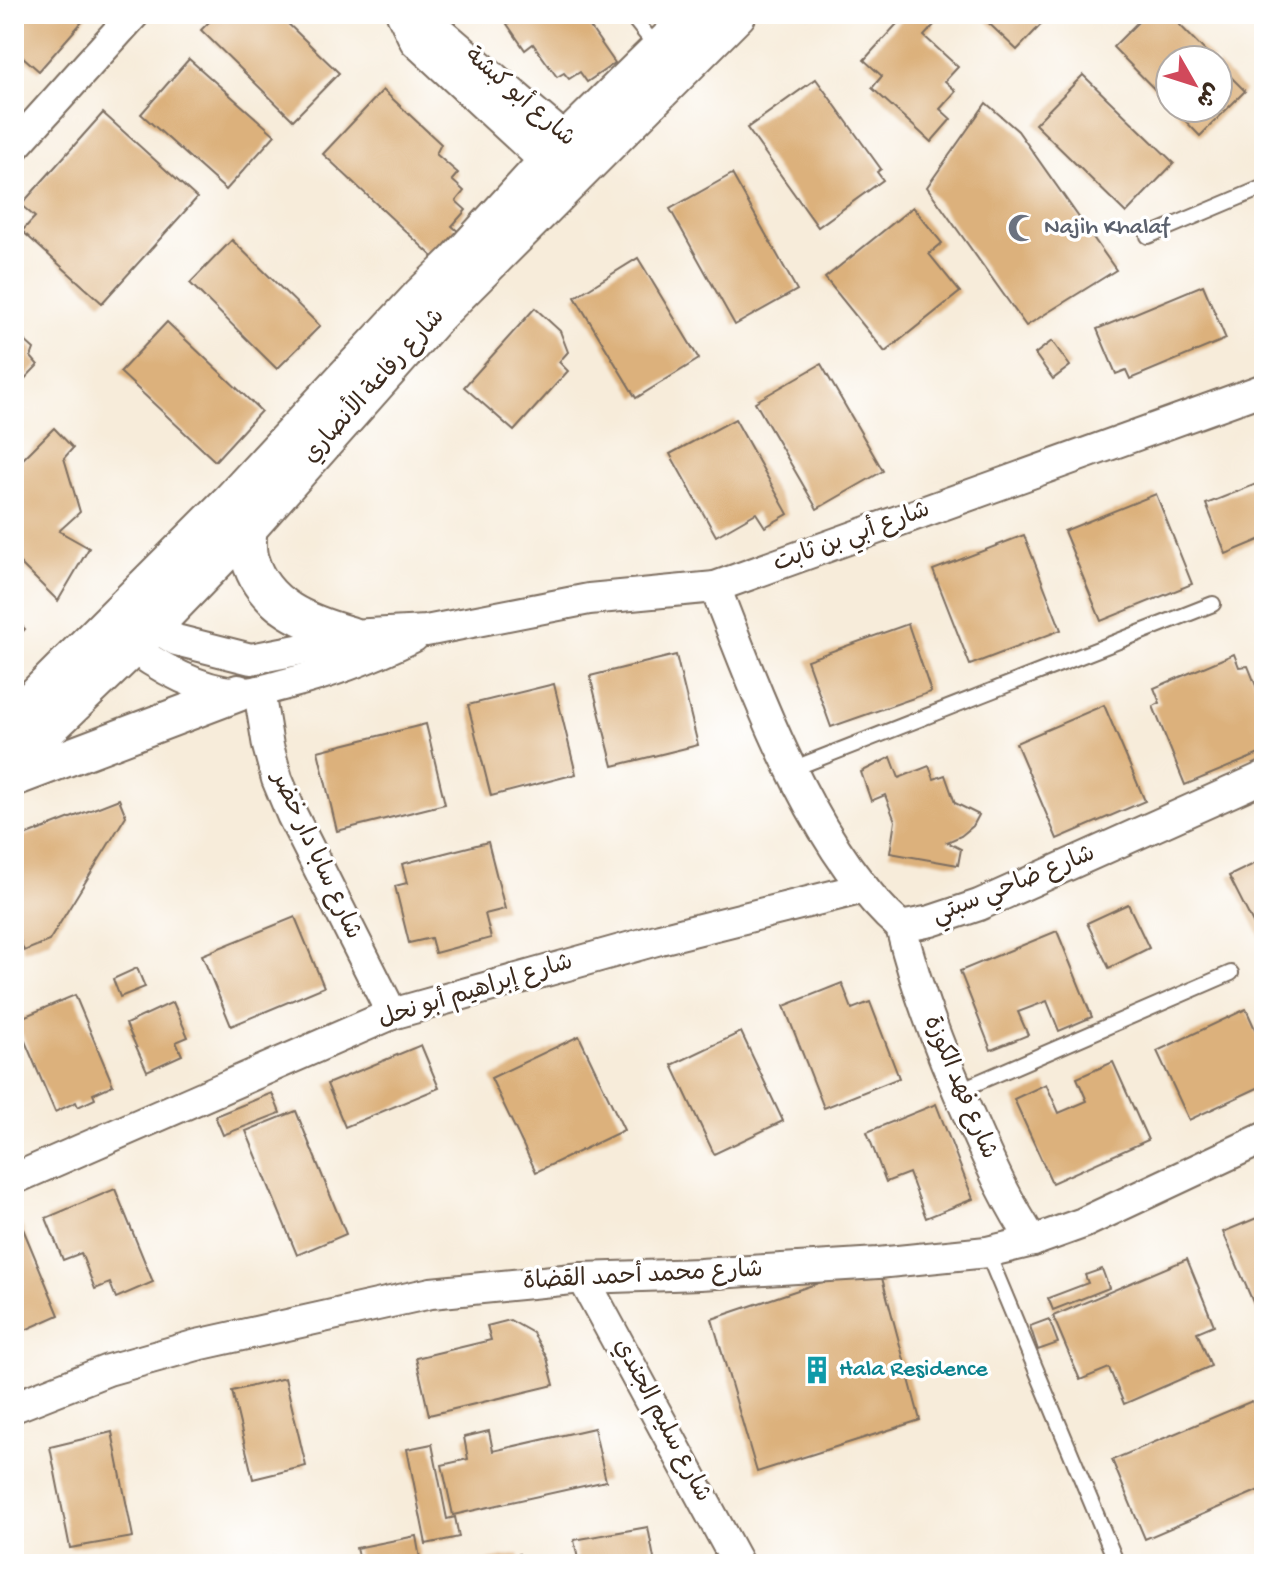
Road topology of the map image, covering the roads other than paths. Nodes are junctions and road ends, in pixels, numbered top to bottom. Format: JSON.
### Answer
{"nodes":[{"id":1,"x":134,"y":14,"type":"edge"},
{"id":2,"x":403,"y":14,"type":"edge"},
{"id":3,"x":630,"y":14,"type":"edge"},
{"id":4,"x":694,"y":14,"type":"edge"},
{"id":5,"x":738,"y":14,"type":"edge"},
{"id":6,"x":658,"y":49,"type":"junction"},
{"id":7,"x":14,"y":147,"type":"edge"},
{"id":8,"x":569,"y":162,"type":"junction"},
{"id":9,"x":1264,"y":187,"type":"edge"},
{"id":10,"x":1148,"y":236,"type":"dead end"},
{"id":11,"x":1264,"y":389,"type":"edge"},
{"id":12,"x":248,"y":529,"type":"junction"},
{"id":13,"x":715,"y":587,"type":"junction"},
{"id":14,"x":1213,"y":604,"type":"dead end"},
{"id":15,"x":130,"y":626,"type":"junction"},
{"id":16,"x":426,"y":631,"type":"junction"},
{"id":17,"x":350,"y":635,"type":"junction"},
{"id":18,"x":249,"y":692,"type":"junction"},
{"id":19,"x":14,"y":717,"type":"edge"},
{"id":20,"x":14,"y":762,"type":"edge"},
{"id":21,"x":792,"y":769,"type":"junction"},
{"id":22,"x":1264,"y":777,"type":"edge"},
{"id":23,"x":14,"y":778,"type":"edge"},
{"id":24,"x":864,"y":888,"type":"junction"},
{"id":25,"x":901,"y":927,"type":"junction"},
{"id":26,"x":1231,"y":973,"type":"dead end"},
{"id":27,"x":392,"y":1014,"type":"junction"},
{"id":28,"x":958,"y":1091,"type":"junction"},
{"id":29,"x":1264,"y":1138,"type":"edge"},
{"id":30,"x":14,"y":1179,"type":"edge"},
{"id":31,"x":1033,"y":1241,"type":"junction"},
{"id":32,"x":987,"y":1252,"type":"junction"},
{"id":33,"x":583,"y":1278,"type":"junction"},
{"id":34,"x":14,"y":1407,"type":"edge"},
{"id":35,"x":738,"y":1564,"type":"edge"},
{"id":36,"x":1117,"y":1564,"type":"edge"}],
"edges":[{"from":1,"to":7,"type":"street"},
{"from":2,"to":8,"type":"street","name":"شارع أبو كبشة"},
{"from":3,"to":6,"type":"lane"},
{"from":4,"to":6,"type":"street","name":"شارع رفاعة الأنصاري"},
{"from":5,"to":8,"type":"street","name":"شارع رفاعة الأنصاري"},
{"from":6,"to":8,"type":"street","name":"شارع رفاعة الأنصاري"},
{"from":8,"to":12,"type":"street","name":"شارع رفاعة الأنصاري"},
{"from":8,"to":15,"type":"street","name":"شارع رفاعة الأنصاري"},
{"from":9,"to":10,"type":"lane"},
{"from":11,"to":13,"type":"street","name":"شارع أبي بن ثابت"},
{"from":12,"to":15,"type":"street","name":"شارع رفاعة الأنصاري"},
{"from":12,"to":17,"type":"street"},
{"from":13,"to":16,"type":"street","name":"شارع أبي بن ثابت"},
{"from":13,"to":21,"type":"street","name":"شارع ضاحي سبتي"},
{"from":14,"to":21,"type":"lane"},
{"from":15,"to":17,"type":"street","name":"شارع أبي بن ثابت"},
{"from":15,"to":18,"type":"street","name":"شارع أبي بن ثابت"},
{"from":15,"to":19,"type":"street","name":"شارع رفاعة الأنصاري"},
{"from":15,"to":20,"type":"street","name":"شارع رفاعة الأنصاري"},
{"from":16,"to":17,"type":"street","name":"شارع أبي بن ثابت"},
{"from":16,"to":18,"type":"street","name":"شارع أبي بن ثابت"},
{"from":18,"to":23,"type":"street"},
{"from":18,"to":27,"type":"street","name":"شارع سابا دار خضر"},
{"from":21,"to":24,"type":"street","name":"شارع ضاحي سبتي"},
{"from":22,"to":25,"type":"street","name":"شارع ضاحي سبتي"},
{"from":24,"to":25,"type":"street","name":"شارع ضاحي سبتي"},
{"from":24,"to":27,"type":"street","name":"شارع إبراهيم أبو نحل"},
{"from":25,"to":28,"type":"street","name":"شارع فهد الكوزة"},
{"from":26,"to":28,"type":"lane"},
{"from":27,"to":30,"type":"street","name":"شارع إبراهيم أبو نحل"},
{"from":28,"to":31,"type":"street","name":"شارع فهد الكوزة"},
{"from":29,"to":31,"type":"street","name":"شارع محمد أحمد القضاة"},
{"from":31,"to":32,"type":"street","name":"شارع محمد أحمد القضاة"},
{"from":32,"to":33,"type":"street","name":"شارع محمد أحمد القضاة"},
{"from":32,"to":36,"type":"lane"},
{"from":33,"to":34,"type":"street","name":"شارع محمد أحمد القضاة"},
{"from":33,"to":35,"type":"street","name":"شارع سليم الجندي"}]}
